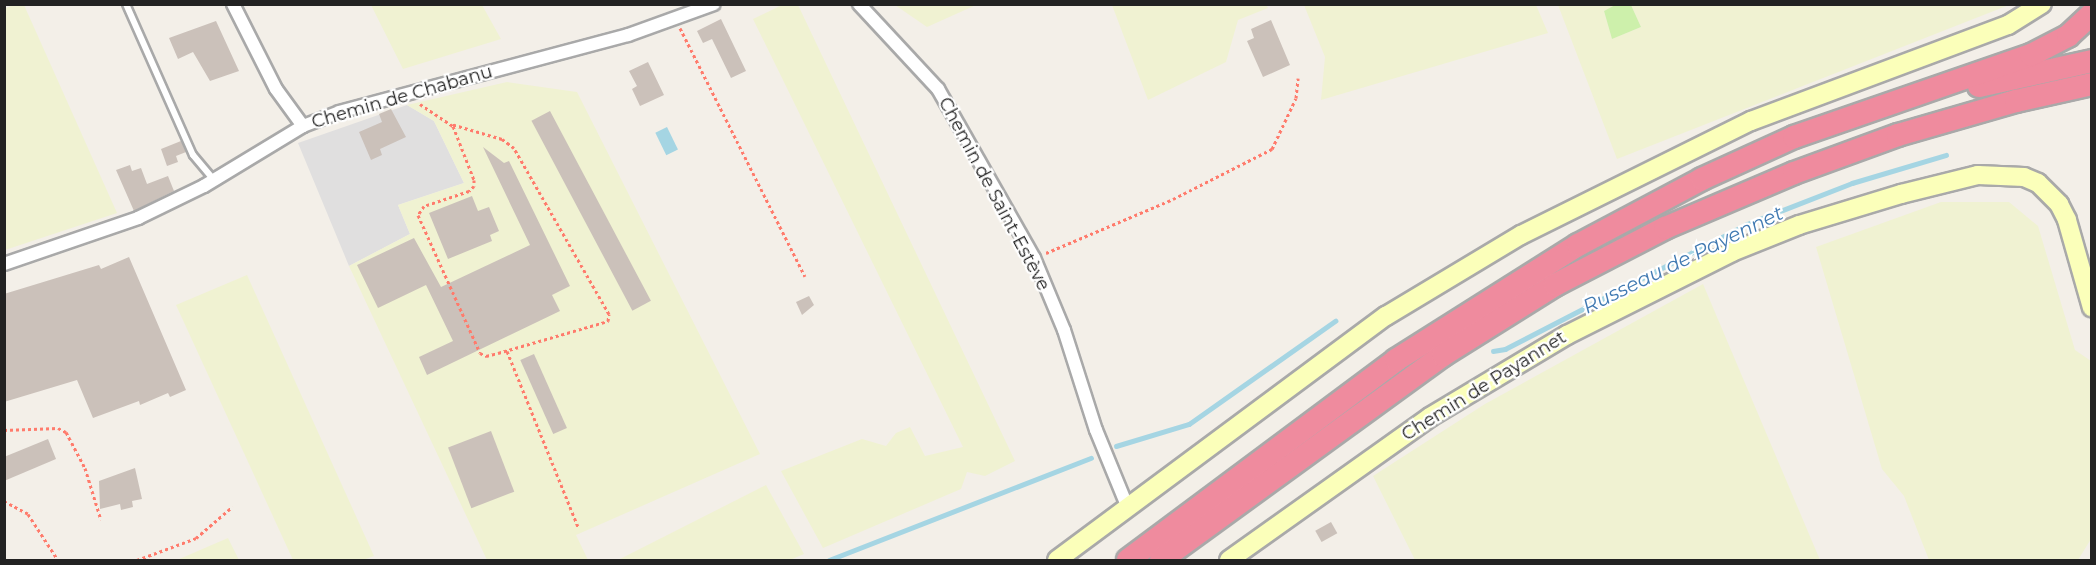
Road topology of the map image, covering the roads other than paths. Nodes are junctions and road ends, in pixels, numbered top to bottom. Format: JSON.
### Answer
{"nodes":[{"id":1,"x":126,"y":4,"type":"edge"},
{"id":2,"x":233,"y":4,"type":"edge"},
{"id":3,"x":714,"y":4,"type":"edge"},
{"id":4,"x":859,"y":4,"type":"edge"},
{"id":5,"x":2042,"y":4,"type":"edge"},
{"id":6,"x":2091,"y":14,"type":"edge"},
{"id":7,"x":2091,"y":61,"type":"edge"},
{"id":8,"x":2091,"y":84,"type":"edge"},
{"id":9,"x":2091,"y":93,"type":"edge"},
{"id":10,"x":303,"y":126,"type":"junction"},
{"id":11,"x":1898,"y":135,"type":"junction"},
{"id":12,"x":214,"y":180,"type":"junction"},
{"id":13,"x":1578,"y":245,"type":"junction"},
{"id":14,"x":4,"y":264,"type":"edge"},
{"id":15,"x":2091,"y":308,"type":"edge"},
{"id":16,"x":1128,"y":508,"type":"junction"},
{"id":17,"x":1058,"y":561,"type":"edge"},
{"id":18,"x":1128,"y":561,"type":"edge"},
{"id":19,"x":1161,"y":561,"type":"edge"},
{"id":20,"x":1229,"y":561,"type":"edge"}],
"edges":[{"from":1,"to":12,"type":"lane"},
{"from":2,"to":10,"type":"street"},
{"from":3,"to":10,"type":"street","name":"Chemin de Chabanu"},
{"from":4,"to":16,"type":"street","name":"Chemin de Saint-Estève"},
{"from":5,"to":16,"type":"street"},
{"from":6,"to":13,"type":"highway"},
{"from":7,"to":13,"type":"highway"},
{"from":8,"to":11,"type":"highway"},
{"from":9,"to":11,"type":"highway"},
{"from":10,"to":12,"type":"street","name":"Chemin de Chabanu"},
{"from":11,"to":19,"type":"highway"},
{"from":12,"to":14,"type":"street","name":"Chemin de Chabanu"},
{"from":13,"to":18,"type":"highway"},
{"from":15,"to":20,"type":"street","name":"Chemin de Payannet"},
{"from":16,"to":17,"type":"street"}]}
